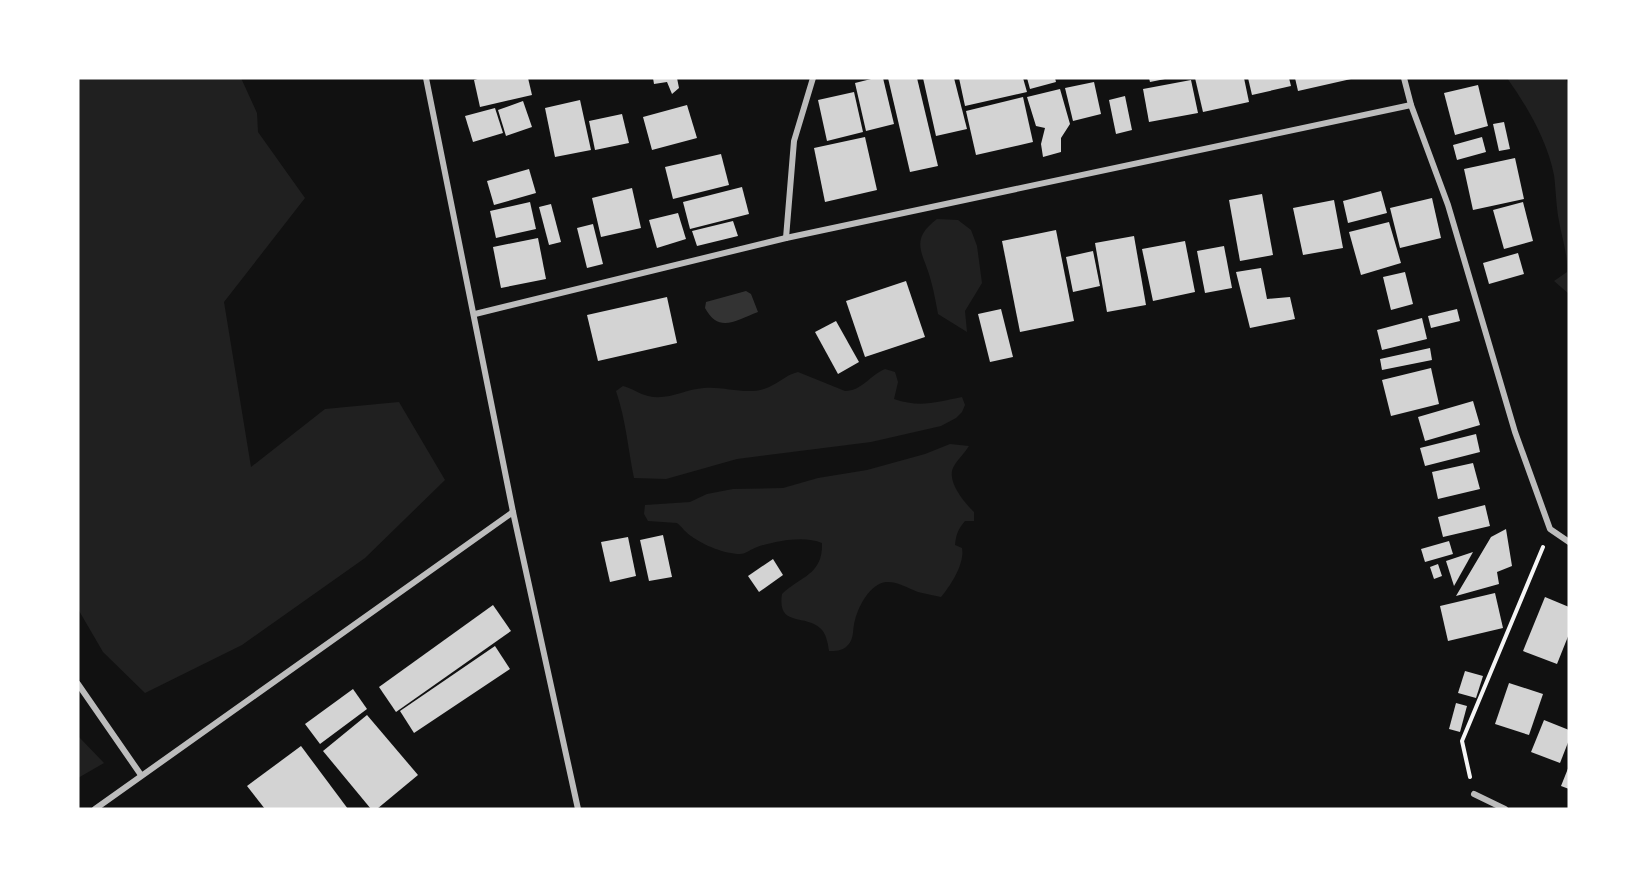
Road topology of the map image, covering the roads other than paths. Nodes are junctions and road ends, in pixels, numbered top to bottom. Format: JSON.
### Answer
{"nodes":[{"id":1,"x":426,"y":78,"type":"edge"},
{"id":2,"x":813,"y":78,"type":"edge"},
{"id":3,"x":1404,"y":78,"type":"edge"},
{"id":4,"x":1411,"y":105,"type":"junction"},
{"id":5,"x":786,"y":238,"type":"junction"},
{"id":6,"x":475,"y":314,"type":"junction"},
{"id":7,"x":513,"y":512,"type":"junction"},
{"id":8,"x":1569,"y":542,"type":"edge"},
{"id":9,"x":78,"y":684,"type":"edge"},
{"id":10,"x":141,"y":775,"type":"junction"},
{"id":11,"x":1474,"y":794,"type":"road end"},
{"id":12,"x":95,"y":809,"type":"edge"},
{"id":13,"x":578,"y":809,"type":"edge"},
{"id":14,"x":1505,"y":809,"type":"edge"}],
"edges":[{"from":1,"to":6,"type":"street"},
{"from":2,"to":5,"type":"street"},
{"from":3,"to":4,"type":"street"},
{"from":4,"to":5,"type":"street"},
{"from":4,"to":8,"type":"street"},
{"from":5,"to":6,"type":"street"},
{"from":6,"to":7,"type":"street"},
{"from":7,"to":10,"type":"street"},
{"from":7,"to":13,"type":"street"},
{"from":9,"to":10,"type":"street"},
{"from":10,"to":12,"type":"street"},
{"from":11,"to":14,"type":"street"}]}
